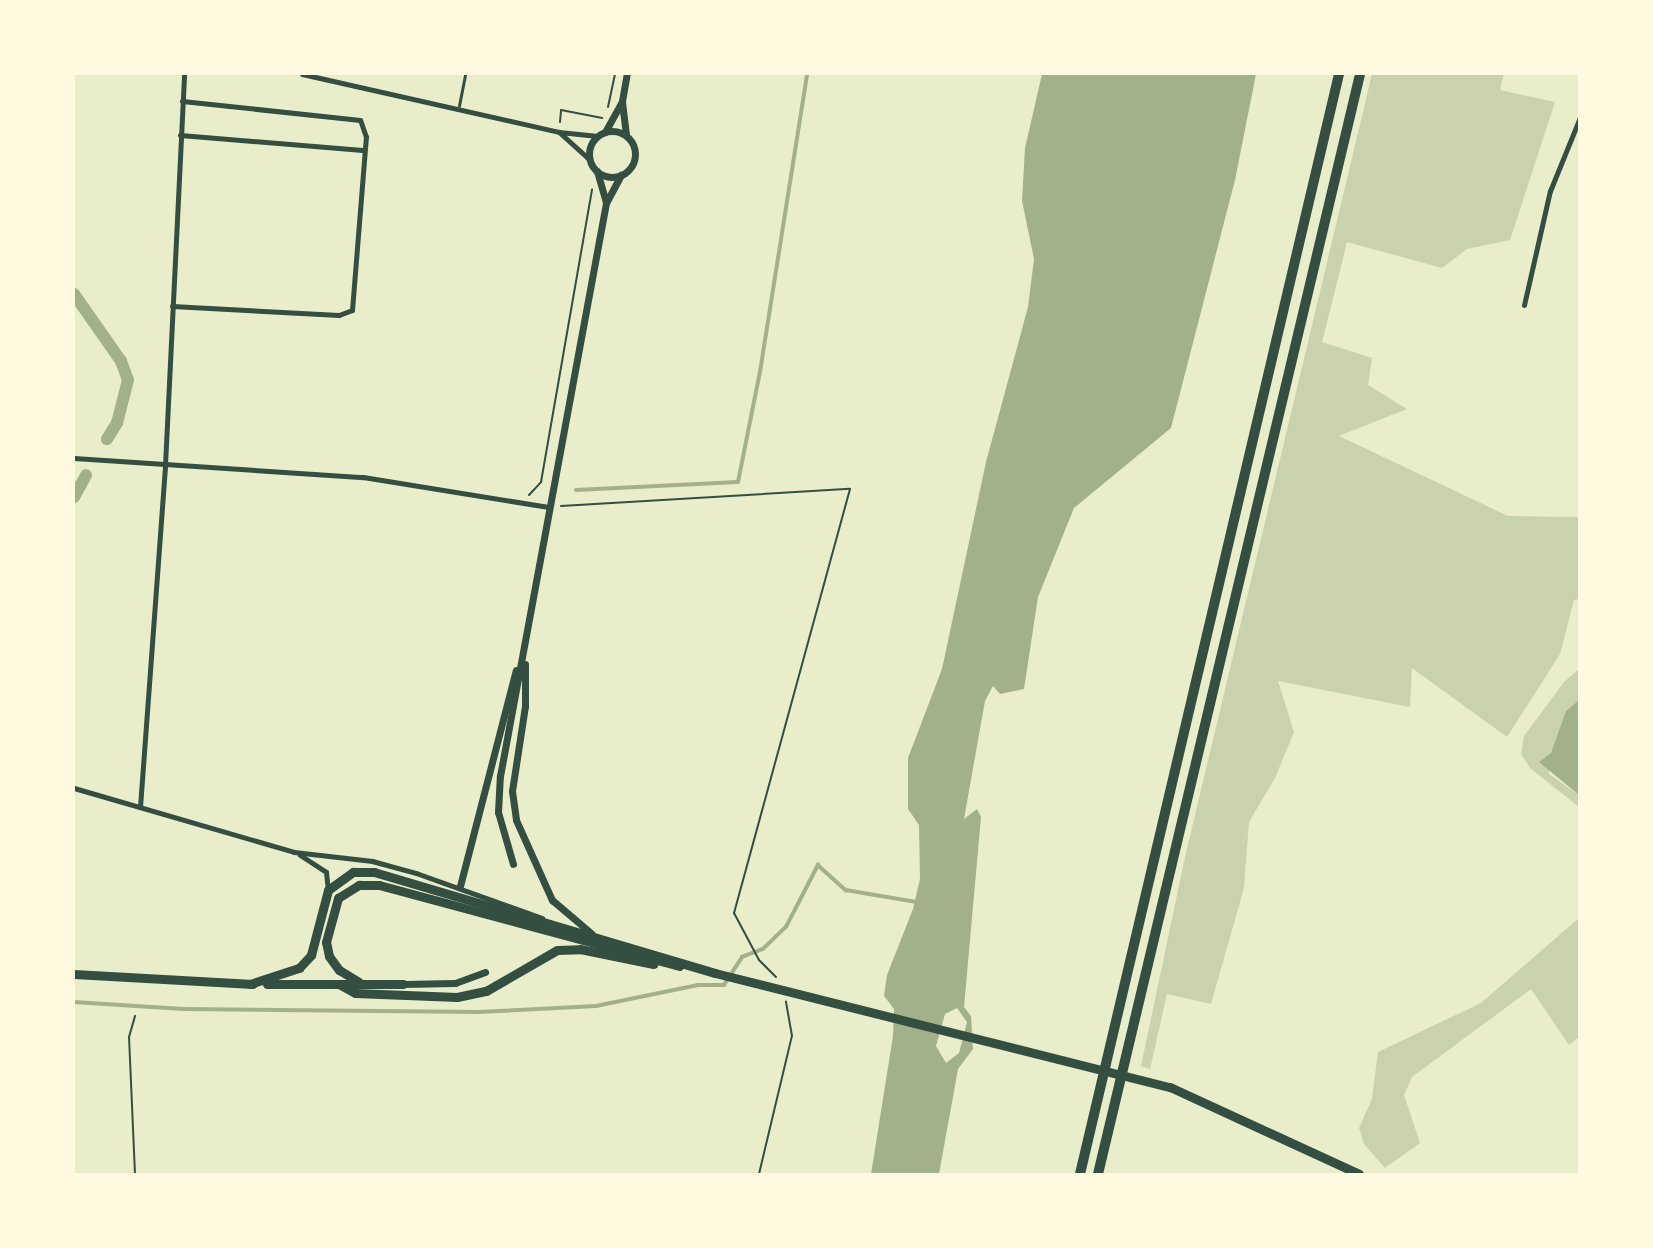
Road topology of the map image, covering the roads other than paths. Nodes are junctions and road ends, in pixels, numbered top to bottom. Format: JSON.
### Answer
{"nodes":[{"id":1,"x":184,"y":74,"type":"edge"},
{"id":2,"x":302,"y":74,"type":"edge"},
{"id":3,"x":465,"y":74,"type":"edge"},
{"id":4,"x":627,"y":74,"type":"edge"},
{"id":5,"x":1339,"y":74,"type":"edge"},
{"id":6,"x":1360,"y":74,"type":"edge"},
{"id":7,"x":182,"y":100,"type":"junction"},
{"id":8,"x":622,"y":101,"type":"junction"},
{"id":9,"x":459,"y":106,"type":"junction"},
{"id":10,"x":1580,"y":117,"type":"edge"},
{"id":11,"x":559,"y":132,"type":"junction"},
{"id":12,"x":602,"y":134,"type":"junction"},
{"id":13,"x":180,"y":135,"type":"junction"},
{"id":14,"x":626,"y":135,"type":"junction"},
{"id":15,"x":362,"y":150,"type":"junction"},
{"id":16,"x":590,"y":159,"type":"junction"},
{"id":17,"x":597,"y":171,"type":"junction"},
{"id":18,"x":621,"y":175,"type":"junction"},
{"id":19,"x":606,"y":203,"type":"junction"},
{"id":20,"x":1524,"y":305,"type":"dead end"},
{"id":21,"x":172,"y":306,"type":"junction"},
{"id":22,"x":74,"y":458,"type":"edge"},
{"id":23,"x":165,"y":465,"type":"junction"},
{"id":24,"x":549,"y":507,"type":"junction"},
{"id":25,"x":525,"y":646,"type":"junction"},
{"id":26,"x":74,"y":788,"type":"edge"},
{"id":27,"x":140,"y":807,"type":"junction"},
{"id":28,"x":294,"y":852,"type":"junction"},
{"id":29,"x":513,"y":864,"type":"dead end"},
{"id":30,"x":460,"y":886,"type":"junction"},
{"id":31,"x":328,"y":890,"type":"junction"},
{"id":32,"x":551,"y":922,"type":"junction"},
{"id":33,"x":592,"y":934,"type":"junction"},
{"id":34,"x":679,"y":966,"type":"junction"},
{"id":35,"x":485,"y":972,"type":"dead end"},
{"id":36,"x":715,"y":973,"type":"junction"},
{"id":37,"x":74,"y":974,"type":"edge"},
{"id":38,"x":359,"y":982,"type":"junction"},
{"id":39,"x":250,"y":984,"type":"junction"},
{"id":40,"x":339,"y":984,"type":"junction"},
{"id":41,"x":403,"y":984,"type":"joint"},
{"id":42,"x":1080,"y":1174,"type":"edge"},
{"id":43,"x":1098,"y":1174,"type":"edge"},
{"id":44,"x":1359,"y":1174,"type":"edge"}],
"edges":[{"from":1,"to":7,"type":"street"},
{"from":2,"to":9,"type":"street"},
{"from":3,"to":9,"type":"lane"},
{"from":4,"to":8,"type":"street"},
{"from":5,"to":42,"type":"highway"},
{"from":6,"to":43,"type":"highway"},
{"from":7,"to":13,"type":"street"},
{"from":7,"to":15,"type":"street"},
{"from":8,"to":12,"type":"street"},
{"from":8,"to":14,"type":"street"},
{"from":9,"to":11,"type":"street"},
{"from":10,"to":20,"type":"street"},
{"from":11,"to":12,"type":"street"},
{"from":11,"to":16,"type":"street"},
{"from":12,"to":14,"type":"street"},
{"from":12,"to":16,"type":"street"},
{"from":13,"to":15,"type":"street"},
{"from":13,"to":21,"type":"street"},
{"from":14,"to":18,"type":"street"},
{"from":15,"to":21,"type":"street"},
{"from":16,"to":17,"type":"street"},
{"from":17,"to":18,"type":"street"},
{"from":17,"to":19,"type":"street"},
{"from":18,"to":19,"type":"street"},
{"from":19,"to":24,"type":"street"},
{"from":21,"to":23,"type":"street"},
{"from":22,"to":23,"type":"street"},
{"from":23,"to":24,"type":"street"},
{"from":23,"to":27,"type":"street"},
{"from":24,"to":25,"type":"street"},
{"from":25,"to":29,"type":"street"},
{"from":25,"to":30,"type":"street"},
{"from":25,"to":33,"type":"street"},
{"from":26,"to":27,"type":"street"},
{"from":27,"to":28,"type":"street"},
{"from":28,"to":30,"type":"street"},
{"from":28,"to":31,"type":"street"},
{"from":30,"to":32,"type":"street"},
{"from":31,"to":32,"type":"main road"},
{"from":31,"to":39,"type":"main road"},
{"from":32,"to":33,"type":"main road"},
{"from":33,"to":36,"type":"main road"},
{"from":34,"to":36,"type":"main road"},
{"from":34,"to":38,"type":"main road"},
{"from":34,"to":40,"type":"main road"},
{"from":35,"to":41,"type":"street"},
{"from":36,"to":44,"type":"main road"},
{"from":37,"to":39,"type":"main road"},
{"from":38,"to":40,"type":"main road"},
{"from":38,"to":41,"type":"main road"},
{"from":39,"to":40,"type":"main road"}]}
